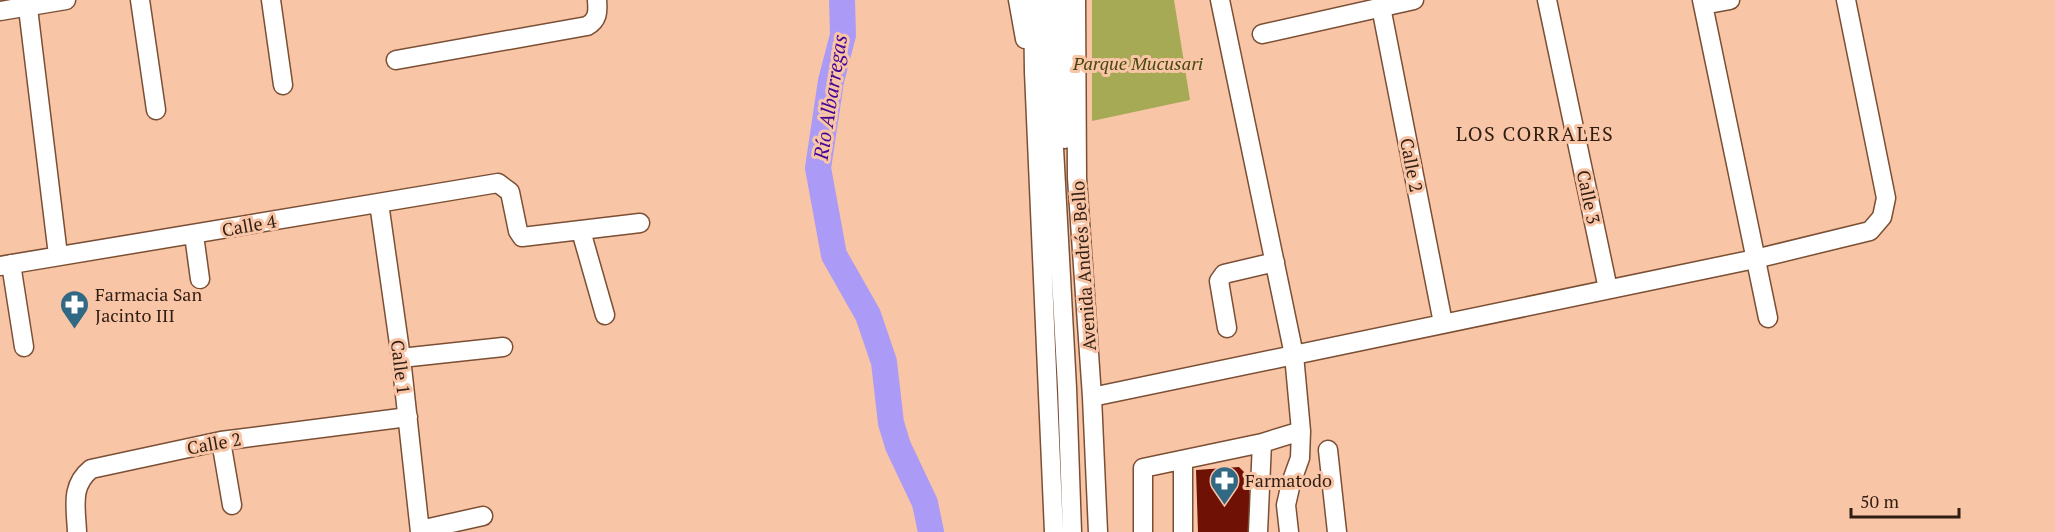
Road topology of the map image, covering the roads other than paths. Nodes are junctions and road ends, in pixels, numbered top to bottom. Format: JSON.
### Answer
{"nodes":[{"id":1,"x":66,"y":0,"type":"edge"},
{"id":2,"x":140,"y":0,"type":"edge"},
{"id":3,"x":271,"y":0,"type":"edge"},
{"id":4,"x":597,"y":0,"type":"edge"},
{"id":5,"x":1018,"y":0,"type":"edge"},
{"id":6,"x":1033,"y":0,"type":"edge"},
{"id":7,"x":1050,"y":0,"type":"edge"},
{"id":8,"x":1063,"y":0,"type":"edge"},
{"id":9,"x":1076,"y":0,"type":"edge"},
{"id":10,"x":1220,"y":0,"type":"edge"},
{"id":11,"x":1414,"y":0,"type":"edge"},
{"id":12,"x":1546,"y":0,"type":"edge"},
{"id":13,"x":1730,"y":0,"type":"edge"},
{"id":14,"x":1846,"y":0,"type":"edge"},
{"id":15,"x":27,"y":3,"type":"edge"},
{"id":16,"x":1702,"y":3,"type":"edge"},
{"id":17,"x":1381,"y":7,"type":"junction"},
{"id":18,"x":0,"y":11,"type":"edge"},
{"id":19,"x":1262,"y":34,"type":"dead end"},
{"id":20,"x":396,"y":60,"type":"dead end"},
{"id":21,"x":1034,"y":72,"type":"junction"},
{"id":22,"x":283,"y":85,"type":"dead end"},
{"id":23,"x":156,"y":110,"type":"dead end"},
{"id":24,"x":379,"y":203,"type":"junction"},
{"id":25,"x":640,"y":223,"type":"dead end"},
{"id":26,"x":580,"y":231,"type":"junction"},
{"id":27,"x":194,"y":235,"type":"junction"},
{"id":28,"x":58,"y":255,"type":"junction"},
{"id":29,"x":1755,"y":259,"type":"junction"},
{"id":30,"x":1275,"y":262,"type":"junction"},
{"id":31,"x":6,"y":265,"type":"edge"},
{"id":32,"x":200,"y":279,"type":"dead end"},
{"id":33,"x":1608,"y":289,"type":"junction"},
{"id":34,"x":605,"y":315,"type":"dead end"},
{"id":35,"x":1768,"y":318,"type":"dead end"},
{"id":36,"x":1443,"y":323,"type":"junction"},
{"id":37,"x":1227,"y":328,"type":"dead end"},
{"id":38,"x":24,"y":347,"type":"dead end"},
{"id":39,"x":503,"y":347,"type":"dead end"},
{"id":40,"x":1294,"y":355,"type":"junction"},
{"id":41,"x":400,"y":358,"type":"junction"},
{"id":42,"x":1092,"y":397,"type":"junction"},
{"id":43,"x":408,"y":417,"type":"junction"},
{"id":44,"x":1300,"y":431,"type":"junction"},
{"id":45,"x":221,"y":441,"type":"junction"},
{"id":46,"x":1262,"y":442,"type":"junction"},
{"id":47,"x":1328,"y":450,"type":"dead end"},
{"id":48,"x":1183,"y":460,"type":"junction"},
{"id":49,"x":232,"y":505,"type":"dead end"},
{"id":50,"x":483,"y":516,"type":"dead end"},
{"id":51,"x":420,"y":531,"type":"edge"},
{"id":52,"x":77,"y":532,"type":"edge"},
{"id":53,"x":1054,"y":532,"type":"edge"},
{"id":54,"x":1072,"y":532,"type":"edge"},
{"id":55,"x":1083,"y":532,"type":"edge"},
{"id":56,"x":1098,"y":532,"type":"edge"},
{"id":57,"x":1143,"y":532,"type":"edge"},
{"id":58,"x":1183,"y":532,"type":"edge"},
{"id":59,"x":1258,"y":532,"type":"edge"},
{"id":60,"x":1289,"y":532,"type":"edge"},
{"id":61,"x":1336,"y":532,"type":"edge"}],
"edges":[{"from":1,"to":15,"type":"street"},
{"from":2,"to":23,"type":"street"},
{"from":3,"to":22,"type":"street"},
{"from":4,"to":20,"type":"street"},
{"from":5,"to":21,"type":"street"},
{"from":6,"to":21,"type":"street"},
{"from":7,"to":54,"type":"street"},
{"from":8,"to":55,"type":"street"},
{"from":9,"to":42,"type":"street","name":"Avenida Andrés Bello"},
{"from":10,"to":30,"type":"street"},
{"from":11,"to":17,"type":"street"},
{"from":12,"to":33,"type":"street","name":"Calle 3"},
{"from":13,"to":16,"type":"street"},
{"from":14,"to":29,"type":"street"},
{"from":15,"to":18,"type":"street"},
{"from":15,"to":28,"type":"street"},
{"from":16,"to":29,"type":"street"},
{"from":17,"to":19,"type":"street"},
{"from":17,"to":36,"type":"street","name":"Calle 2"},
{"from":21,"to":53,"type":"street"},
{"from":24,"to":26,"type":"street","name":"Calle 4"},
{"from":24,"to":27,"type":"street","name":"Calle 4"},
{"from":24,"to":41,"type":"street","name":"Calle 1"},
{"from":25,"to":26,"type":"street"},
{"from":26,"to":34,"type":"street"},
{"from":27,"to":28,"type":"street","name":"Calle 4"},
{"from":27,"to":32,"type":"street"},
{"from":28,"to":31,"type":"street","name":"Calle 4"},
{"from":29,"to":33,"type":"street"},
{"from":29,"to":35,"type":"street"},
{"from":30,"to":37,"type":"street"},
{"from":30,"to":40,"type":"street"},
{"from":31,"to":38,"type":"street"},
{"from":33,"to":36,"type":"street"},
{"from":36,"to":40,"type":"street"},
{"from":39,"to":41,"type":"street"},
{"from":40,"to":42,"type":"street"},
{"from":40,"to":44,"type":"street"},
{"from":41,"to":43,"type":"street","name":"Calle 1"},
{"from":42,"to":56,"type":"street","name":"Avenida Andrés Bello"},
{"from":43,"to":45,"type":"street","name":"Calle 2"},
{"from":43,"to":51,"type":"street","name":"Calle 1"},
{"from":44,"to":46,"type":"street"},
{"from":44,"to":60,"type":"street"},
{"from":45,"to":49,"type":"street"},
{"from":45,"to":52,"type":"street","name":"Calle 2"},
{"from":46,"to":48,"type":"street"},
{"from":46,"to":59,"type":"street"},
{"from":47,"to":61,"type":"street"},
{"from":48,"to":57,"type":"street"},
{"from":48,"to":58,"type":"street"},
{"from":50,"to":51,"type":"street"}]}
